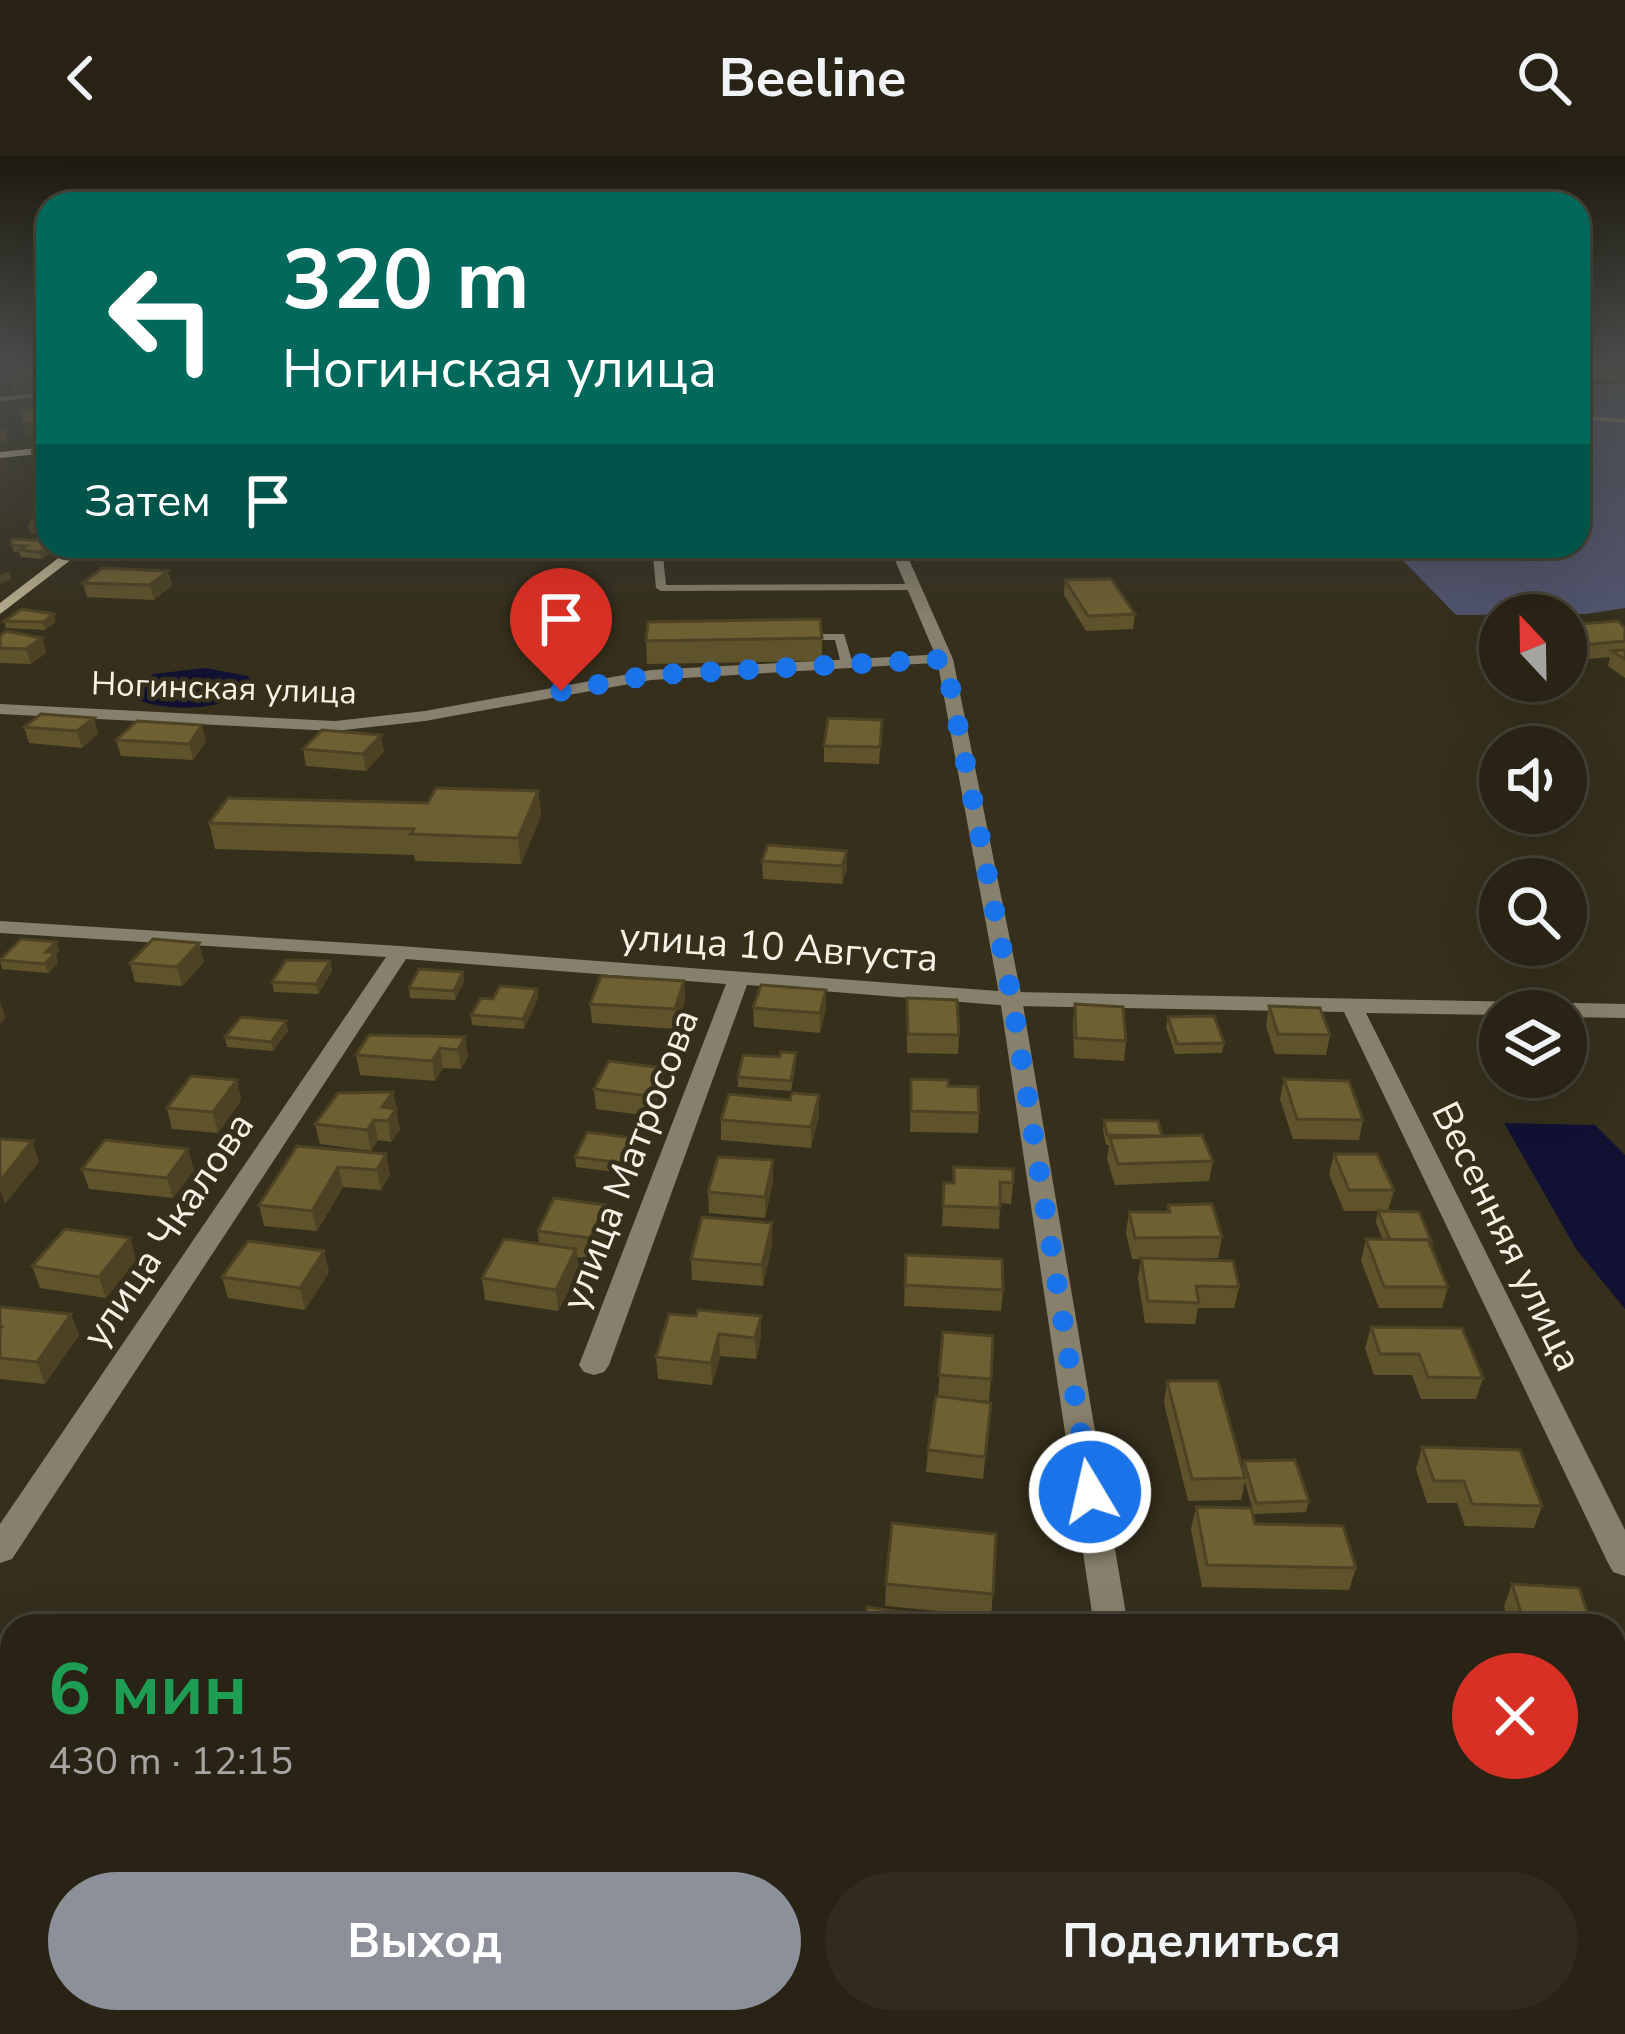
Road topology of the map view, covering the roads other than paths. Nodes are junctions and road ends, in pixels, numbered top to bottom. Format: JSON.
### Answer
{"nodes":[{"id":1,"x":36,"y":451,"type":"edge"},
{"id":2,"x":0,"y":455,"type":"edge"},
{"id":3,"x":66,"y":558,"type":"edge"},
{"id":4,"x":658,"y":558,"type":"edge"},
{"id":5,"x":901,"y":558,"type":"edge"},
{"id":6,"x":913,"y":587,"type":"junction"},
{"id":7,"x":2,"y":607,"type":"edge"},
{"id":8,"x":794,"y":637,"type":"edge"},
{"id":9,"x":945,"y":659,"type":"junction"},
{"id":10,"x":847,"y":664,"type":"junction"},
{"id":11,"x":0,"y":710,"type":"edge"},
{"id":12,"x":0,"y":928,"type":"edge"},
{"id":13,"x":400,"y":952,"type":"junction"},
{"id":14,"x":737,"y":980,"type":"junction"},
{"id":15,"x":1012,"y":999,"type":"junction"},
{"id":16,"x":1353,"y":1008,"type":"junction"},
{"id":17,"x":1625,"y":1012,"type":"edge"},
{"id":18,"x":593,"y":1365,"type":"dead end"},
{"id":19,"x":0,"y":1550,"type":"edge"},
{"id":20,"x":1625,"y":1563,"type":"edge"},
{"id":21,"x":1109,"y":1614,"type":"edge"}],
"edges":[{"from":1,"to":2,"type":"main road"},
{"from":3,"to":7,"type":"main road"},
{"from":4,"to":6,"type":"lane"},
{"from":5,"to":6,"type":"street"},
{"from":6,"to":9,"type":"street"},
{"from":8,"to":10,"type":"lane"},
{"from":9,"to":10,"type":"street","name":"Ногинская улица"},
{"from":9,"to":15,"type":"street"},
{"from":10,"to":11,"type":"street","name":"Ногинская улица"},
{"from":12,"to":13,"type":"street","name":"улица 10 Августа"},
{"from":13,"to":14,"type":"street","name":"улица 10 Августа"},
{"from":13,"to":19,"type":"street","name":"улица Чкалова"},
{"from":14,"to":15,"type":"street","name":"улица 10 Августа"},
{"from":14,"to":18,"type":"street","name":"улица Матросова"},
{"from":15,"to":16,"type":"street","name":"улица 10 Августа"},
{"from":15,"to":21,"type":"street"},
{"from":16,"to":17,"type":"street","name":"улица 10 Августа"},
{"from":16,"to":20,"type":"street","name":"Весенняя улица"}]}
